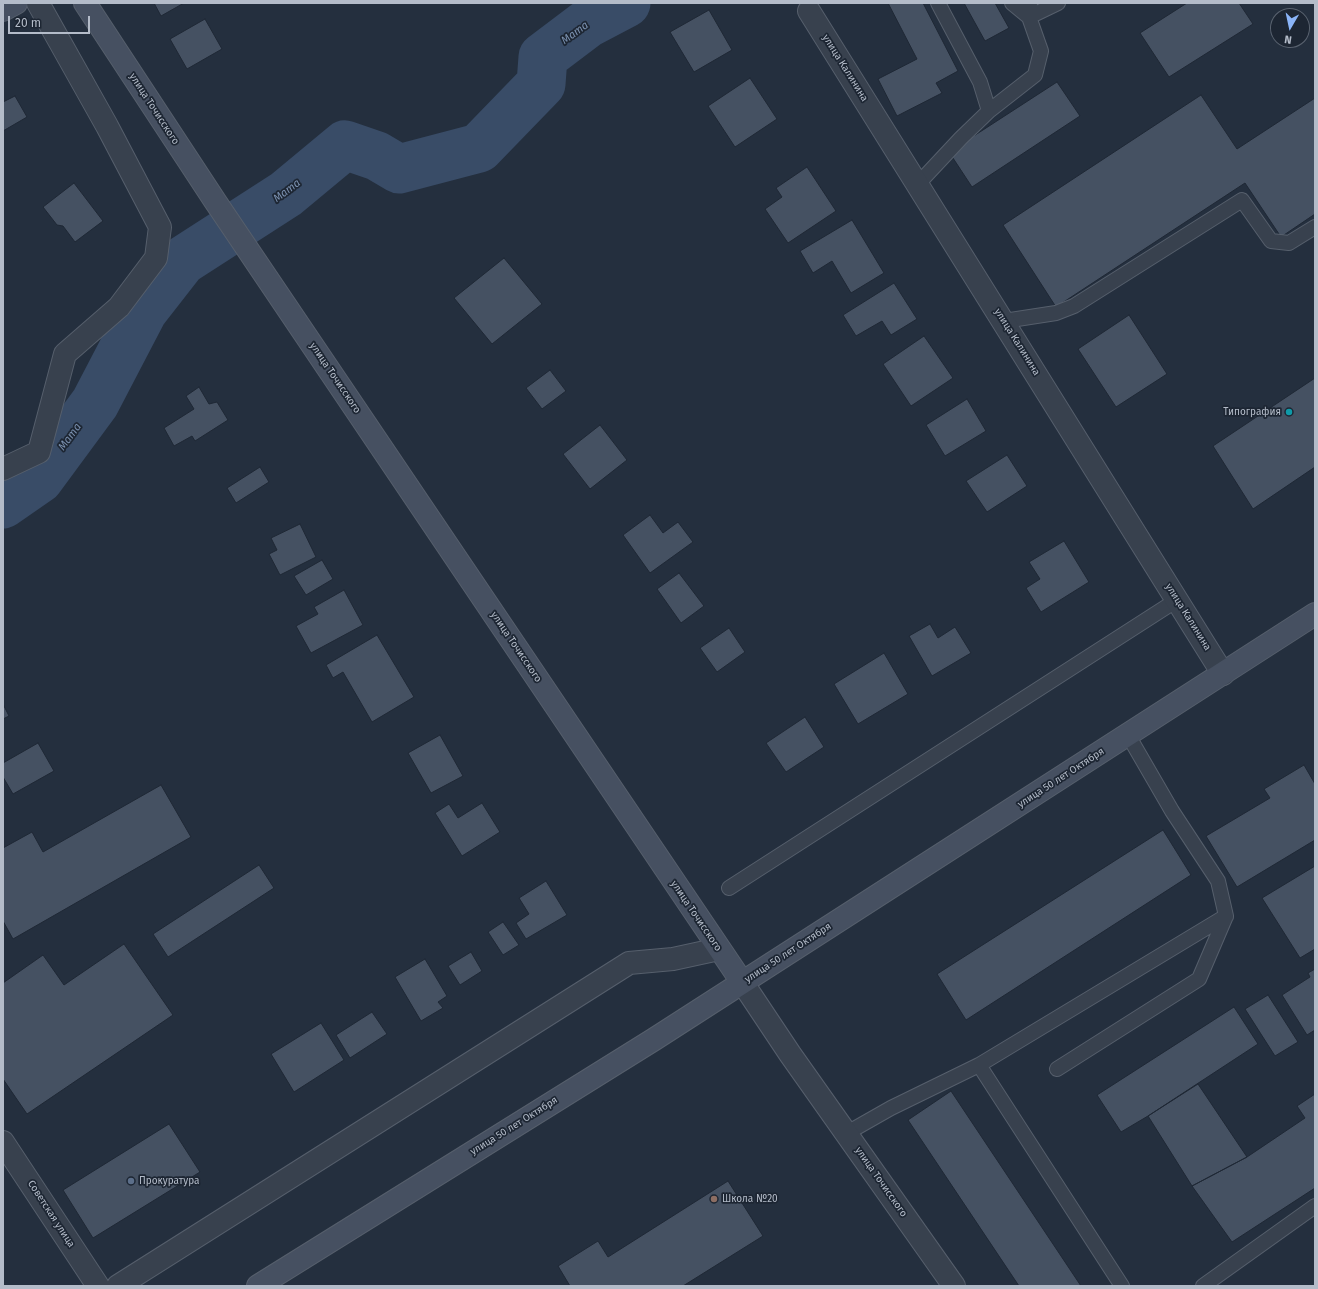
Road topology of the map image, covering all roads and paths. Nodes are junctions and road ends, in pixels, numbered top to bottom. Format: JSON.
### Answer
{"nodes":[{"id":1,"x":16,"y":3,"type":"edge"},
{"id":2,"x":38,"y":3,"type":"edge"},
{"id":3,"x":84,"y":3,"type":"edge"},
{"id":4,"x":938,"y":3,"type":"edge"},
{"id":5,"x":1012,"y":3,"type":"edge"},
{"id":6,"x":1058,"y":3,"type":"edge"},
{"id":7,"x":3,"y":10,"type":"edge"},
{"id":8,"x":1030,"y":10,"type":"edge"},
{"id":9,"x":809,"y":11,"type":"dead end"},
{"id":10,"x":989,"y":111,"type":"junction"},
{"id":11,"x":917,"y":185,"type":"junction"},
{"id":12,"x":1315,"y":227,"type":"edge"},
{"id":13,"x":1004,"y":322,"type":"junction"},
{"id":14,"x":3,"y":469,"type":"edge"},
{"id":15,"x":1177,"y":600,"type":"junction"},
{"id":16,"x":1315,"y":614,"type":"edge"},
{"id":17,"x":1223,"y":674,"type":"junction"},
{"id":18,"x":1128,"y":735,"type":"junction"},
{"id":19,"x":729,"y":888,"type":"dead end"},
{"id":20,"x":1226,"y":916,"type":"junction"},
{"id":21,"x":719,"y":949,"type":"junction"},
{"id":22,"x":742,"y":982,"type":"junction"},
{"id":23,"x":979,"y":1065,"type":"junction"},
{"id":24,"x":1057,"y":1069,"type":"dead end"},
{"id":25,"x":847,"y":1134,"type":"junction"},
{"id":26,"x":3,"y":1142,"type":"edge"},
{"id":27,"x":1315,"y":1206,"type":"edge"},
{"id":28,"x":98,"y":1286,"type":"edge"},
{"id":29,"x":118,"y":1286,"type":"edge"},
{"id":30,"x":258,"y":1286,"type":"edge"},
{"id":31,"x":954,"y":1286,"type":"edge"},
{"id":32,"x":1122,"y":1286,"type":"edge"},
{"id":33,"x":1203,"y":1286,"type":"edge"}],
"edges":[{"from":1,"to":7,"type":"main road"},
{"from":2,"to":14,"type":"street"},
{"from":3,"to":21,"type":"main road","name":"улица Точисского"},
{"from":4,"to":10,"type":"lane"},
{"from":5,"to":8,"type":"lane"},
{"from":6,"to":8,"type":"lane"},
{"from":8,"to":10,"type":"lane"},
{"from":9,"to":11,"type":"street","name":"улица Калинина"},
{"from":10,"to":11,"type":"lane"},
{"from":11,"to":13,"type":"street","name":"улица Калинина"},
{"from":12,"to":13,"type":"lane"},
{"from":13,"to":15,"type":"street","name":"улица Калинина"},
{"from":15,"to":17,"type":"street","name":"улица Калинина"},
{"from":15,"to":19,"type":"lane"},
{"from":16,"to":17,"type":"main road","name":"улица 50 лет Октября"},
{"from":17,"to":18,"type":"main road","name":"улица 50 лет Октября"},
{"from":18,"to":20,"type":"lane"},
{"from":18,"to":22,"type":"main road","name":"улица 50 лет Октября"},
{"from":20,"to":23,"type":"lane"},
{"from":20,"to":24,"type":"lane"},
{"from":21,"to":22,"type":"main road","name":"улица Точисского"},
{"from":21,"to":29,"type":"street"},
{"from":22,"to":25,"type":"street","name":"улица Точисского"},
{"from":22,"to":30,"type":"main road","name":"улица 50 лет Октября"},
{"from":23,"to":25,"type":"lane"},
{"from":23,"to":32,"type":"lane"},
{"from":25,"to":31,"type":"street","name":"улица Точисского"},
{"from":26,"to":28,"type":"street","name":"Советская улица"},
{"from":27,"to":33,"type":"lane"}]}
